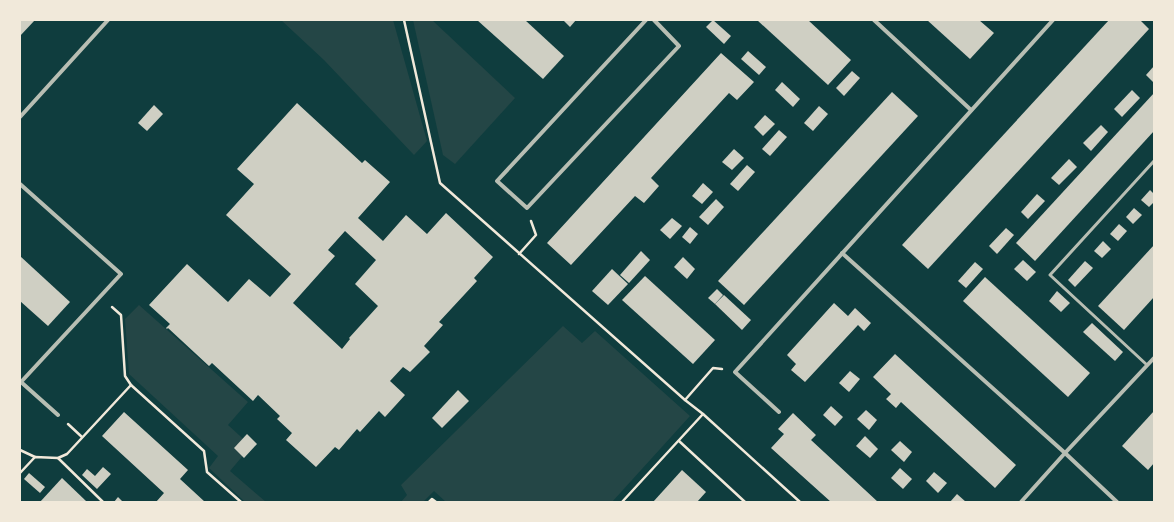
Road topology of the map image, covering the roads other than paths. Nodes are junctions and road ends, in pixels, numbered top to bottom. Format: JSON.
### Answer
{"nodes":[{"id":1,"x":108,"y":20,"type":"edge"},
{"id":2,"x":646,"y":20,"type":"edge"},
{"id":3,"x":654,"y":20,"type":"edge"},
{"id":4,"x":874,"y":20,"type":"edge"},
{"id":5,"x":1053,"y":20,"type":"edge"},
{"id":6,"x":971,"y":110,"type":"junction"},
{"id":7,"x":20,"y":117,"type":"edge"},
{"id":8,"x":1154,"y":161,"type":"edge"},
{"id":9,"x":20,"y":184,"type":"edge"},
{"id":10,"x":842,"y":252,"type":"junction"},
{"id":11,"x":1154,"y":358,"type":"edge"},
{"id":12,"x":1147,"y":365,"type":"junction"},
{"id":13,"x":20,"y":383,"type":"edge"},
{"id":14,"x":779,"y":412,"type":"dead end"},
{"id":15,"x":58,"y":415,"type":"dead end"},
{"id":16,"x":1065,"y":453,"type":"junction"},
{"id":17,"x":1021,"y":502,"type":"edge"},
{"id":18,"x":1117,"y":502,"type":"edge"}],
"edges":[{"from":1,"to":7,"type":"street"},
{"from":2,"to":3,"type":"street"},
{"from":4,"to":6,"type":"street"},
{"from":5,"to":6,"type":"street"},
{"from":6,"to":10,"type":"street"},
{"from":8,"to":12,"type":"lane"},
{"from":9,"to":13,"type":"street"},
{"from":10,"to":14,"type":"street"},
{"from":10,"to":16,"type":"street"},
{"from":11,"to":12,"type":"street"},
{"from":12,"to":16,"type":"street"},
{"from":13,"to":15,"type":"street"},
{"from":16,"to":17,"type":"street"},
{"from":16,"to":18,"type":"street"}]}
